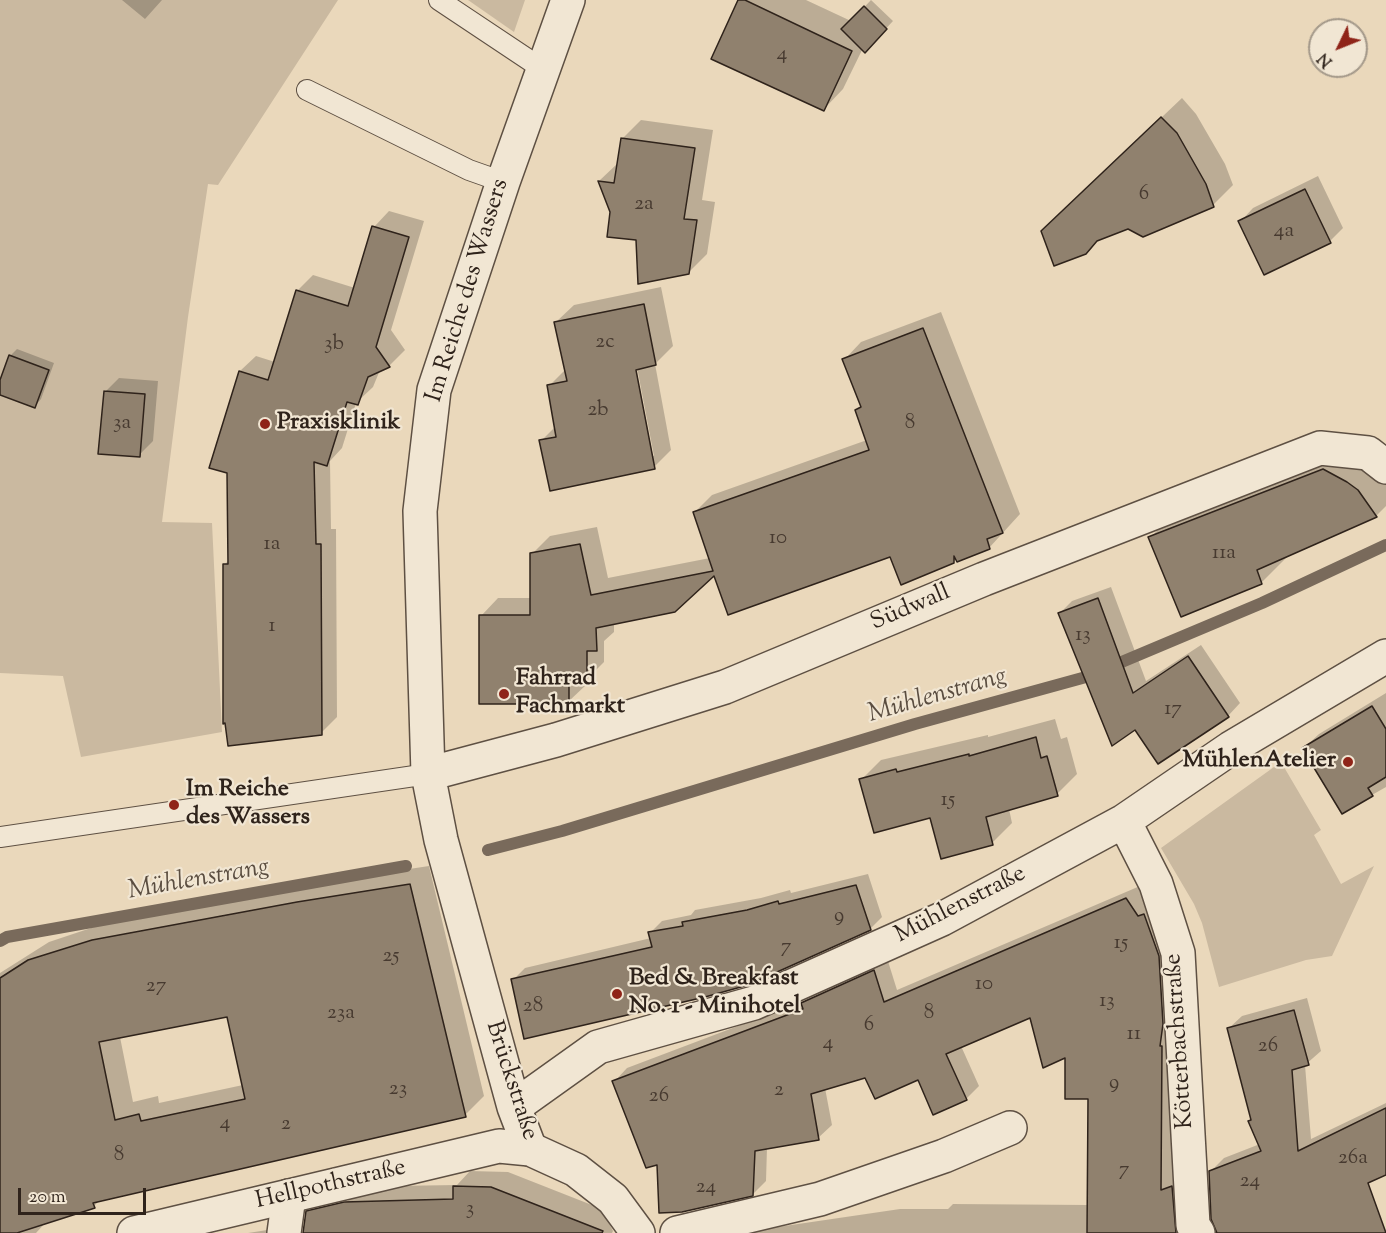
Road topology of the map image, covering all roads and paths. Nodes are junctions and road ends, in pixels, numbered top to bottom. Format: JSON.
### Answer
{"nodes":[{"id":1,"x":439,"y":0,"type":"edge"},
{"id":2,"x":568,"y":0,"type":"edge"},
{"id":3,"x":544,"y":70,"type":"junction"},
{"id":4,"x":307,"y":90,"type":"dead end"},
{"id":5,"x":503,"y":182,"type":"junction"},
{"id":6,"x":1386,"y":467,"type":"edge"},
{"id":7,"x":1386,"y":656,"type":"edge"},
{"id":8,"x":428,"y":774,"type":"junction"},
{"id":9,"x":1124,"y":821,"type":"junction"},
{"id":10,"x":0,"y":837,"type":"edge"},
{"id":11,"x":452,"y":878,"type":"joint"},
{"id":12,"x":514,"y":1107,"type":"junction"},
{"id":13,"x":1010,"y":1128,"type":"dead end"},
{"id":14,"x":530,"y":1149,"type":"junction"},
{"id":15,"x":288,"y":1196,"type":"junction"},
{"id":16,"x":134,"y":1233,"type":"edge"},
{"id":17,"x":284,"y":1233,"type":"edge"},
{"id":18,"x":638,"y":1233,"type":"edge"},
{"id":19,"x":676,"y":1233,"type":"edge"},
{"id":20,"x":1198,"y":1233,"type":"edge"}],
"edges":[{"from":1,"to":3,"type":"lane"},
{"from":2,"to":3,"type":"street","name":"Im Reiche des Wassers"},
{"from":3,"to":5,"type":"street","name":"Im Reiche des Wassers"},
{"from":4,"to":5,"type":"lane"},
{"from":5,"to":8,"type":"street","name":"Im Reiche des Wassers"},
{"from":6,"to":8,"type":"street","name":"Südwall"},
{"from":7,"to":9,"type":"street","name":"Mühlenstraße"},
{"from":8,"to":10,"type":"lane"},
{"from":8,"to":11,"type":"street","name":"Im Reiche des Wassers"},
{"from":9,"to":12,"type":"street","name":"Mühlenstraße"},
{"from":9,"to":20,"type":"street","name":"Kötterbachstraße"},
{"from":11,"to":12,"type":"street","name":"Brückstraße"},
{"from":12,"to":14,"type":"street","name":"Brückstraße"},
{"from":13,"to":19,"type":"street"},
{"from":14,"to":15,"type":"street","name":"Hellpothstraße"},
{"from":14,"to":18,"type":"street","name":"Brückstraße"},
{"from":15,"to":16,"type":"street","name":"Hellpothstraße"},
{"from":15,"to":17,"type":"street"}]}
